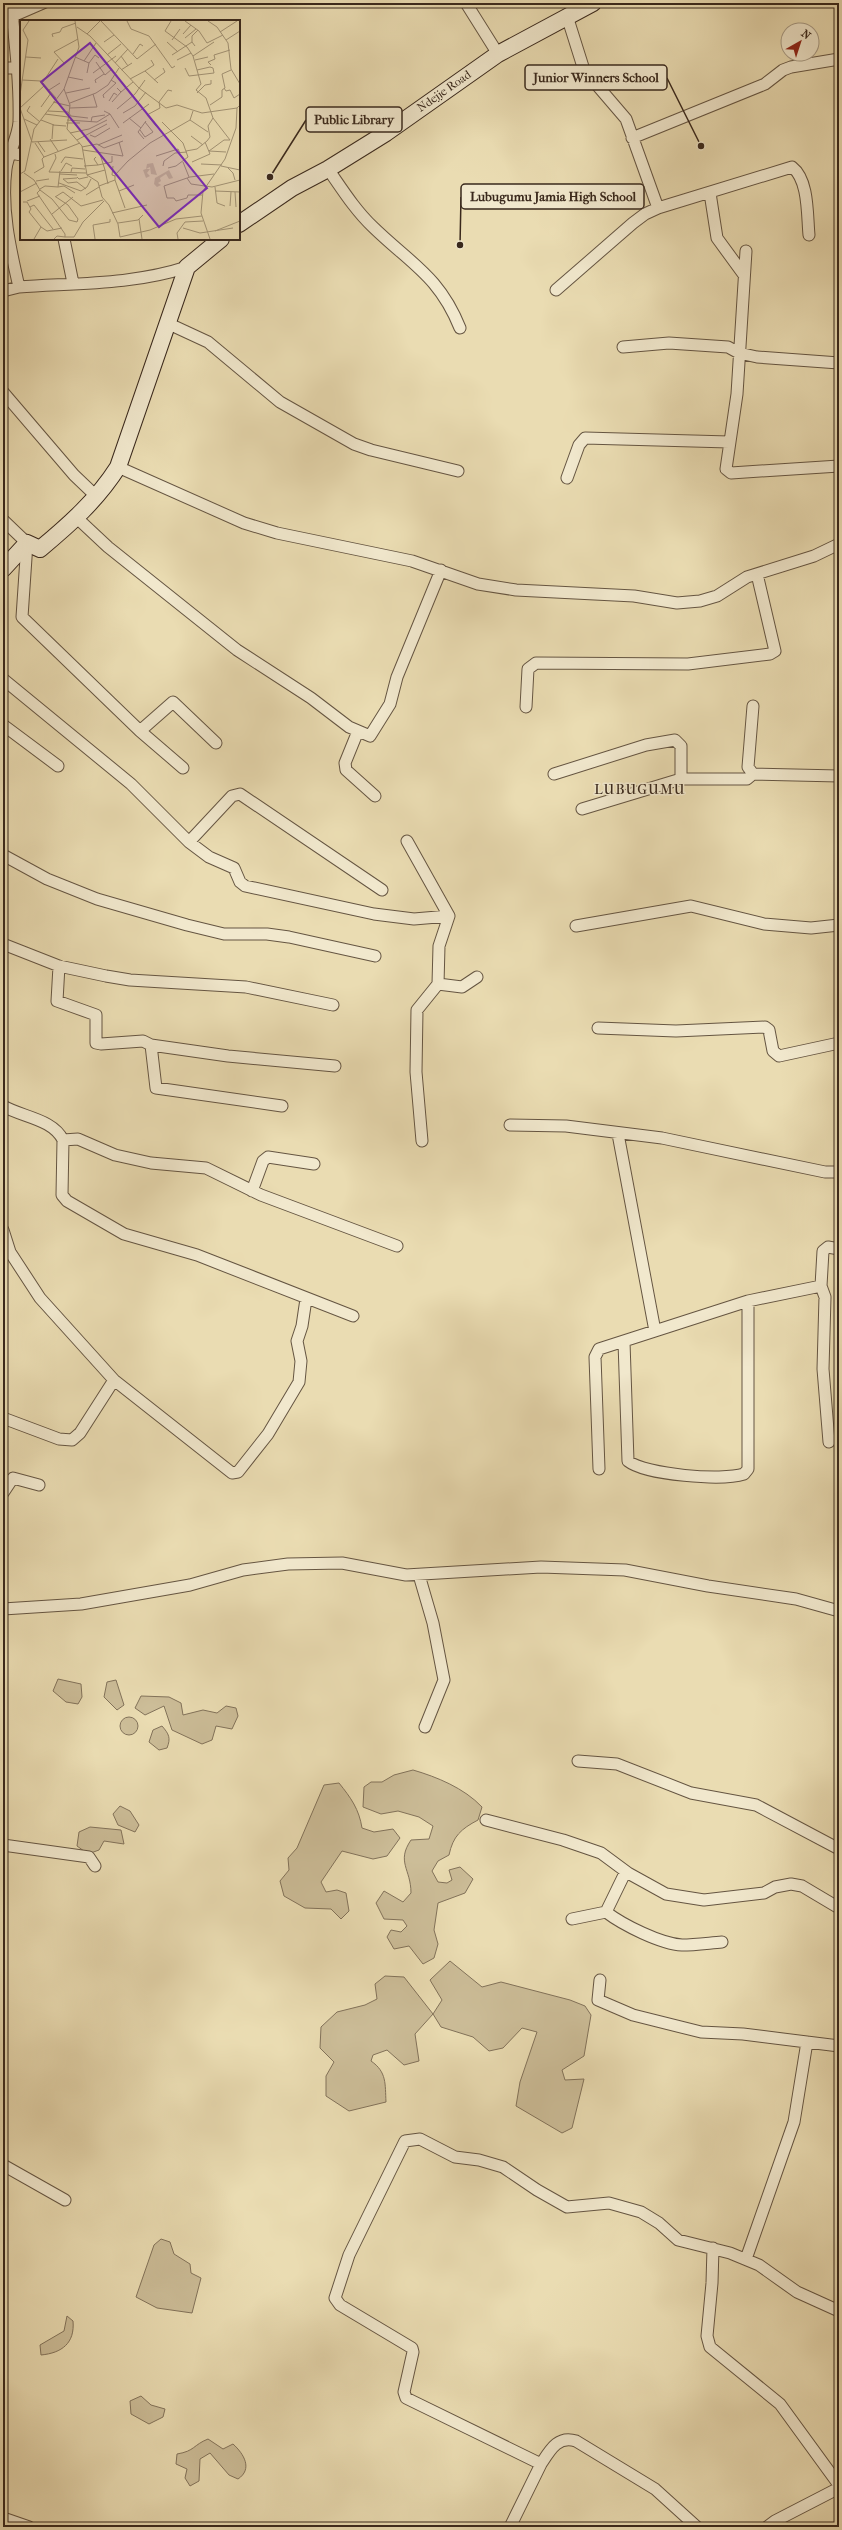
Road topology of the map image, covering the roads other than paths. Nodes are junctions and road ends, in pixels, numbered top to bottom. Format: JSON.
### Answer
{"nodes":[{"id":1,"x":11,"y":3,"type":"edge"},
{"id":2,"x":43,"y":3,"type":"edge"},
{"id":3,"x":466,"y":3,"type":"edge"},
{"id":4,"x":592,"y":3,"type":"edge"},
{"id":5,"x":13,"y":16,"type":"junction"},
{"id":6,"x":567,"y":16,"type":"junction"},
{"id":7,"x":498,"y":54,"type":"junction"},
{"id":8,"x":839,"y":59,"type":"edge"},
{"id":9,"x":3,"y":68,"type":"edge"},
{"id":10,"x":16,"y":68,"type":"junction"},
{"id":11,"x":632,"y":138,"type":"junction"},
{"id":12,"x":16,"y":154,"type":"edge"},
{"id":13,"x":328,"y":169,"type":"junction"},
{"id":14,"x":710,"y":193,"type":"junction"},
{"id":15,"x":3,"y":200,"type":"edge"},
{"id":16,"x":658,"y":208,"type":"junction"},
{"id":17,"x":240,"y":223,"type":"edge"},
{"id":18,"x":809,"y":235,"type":"dead end"},
{"id":19,"x":64,"y":240,"type":"edge"},
{"id":20,"x":220,"y":240,"type":"edge"},
{"id":21,"x":746,"y":251,"type":"dead end"},
{"id":22,"x":187,"y":267,"type":"junction"},
{"id":23,"x":744,"y":275,"type":"junction"},
{"id":24,"x":73,"y":283,"type":"junction"},
{"id":25,"x":18,"y":287,"type":"junction"},
{"id":26,"x":556,"y":290,"type":"dead end"},
{"id":27,"x":3,"y":291,"type":"edge"},
{"id":28,"x":167,"y":322,"type":"junction"},
{"id":29,"x":460,"y":328,"type":"dead end"},
{"id":30,"x":624,"y":347,"type":"dead end"},
{"id":31,"x":739,"y":353,"type":"junction"},
{"id":32,"x":839,"y":363,"type":"edge"},
{"id":33,"x":3,"y":392,"type":"edge"},
{"id":34,"x":729,"y":442,"type":"junction"},
{"id":35,"x":839,"y":466,"type":"edge"},
{"id":36,"x":118,"y":467,"type":"junction"},
{"id":37,"x":458,"y":471,"type":"dead end"},
{"id":38,"x":567,"y":478,"type":"dead end"},
{"id":39,"x":97,"y":497,"type":"junction"},
{"id":40,"x":77,"y":518,"type":"junction"},
{"id":41,"x":3,"y":520,"type":"edge"},
{"id":42,"x":27,"y":543,"type":"junction"},
{"id":43,"x":839,"y":544,"type":"edge"},
{"id":44,"x":3,"y":569,"type":"edge"},
{"id":45,"x":441,"y":570,"type":"junction"},
{"id":46,"x":757,"y":574,"type":"junction"},
{"id":47,"x":3,"y":679,"type":"edge"},
{"id":48,"x":753,"y":706,"type":"dead end"},
{"id":49,"x":526,"y":707,"type":"dead end"},
{"id":50,"x":3,"y":725,"type":"edge"},
{"id":51,"x":140,"y":732,"type":"junction"},
{"id":52,"x":358,"y":732,"type":"junction"},
{"id":53,"x":216,"y":743,"type":"dead end"},
{"id":54,"x":58,"y":766,"type":"dead end"},
{"id":55,"x":183,"y":768,"type":"dead end"},
{"id":56,"x":554,"y":774,"type":"dead end"},
{"id":57,"x":752,"y":774,"type":"junction"},
{"id":58,"x":839,"y":776,"type":"edge"},
{"id":59,"x":681,"y":779,"type":"junction"},
{"id":60,"x":375,"y":796,"type":"dead end"},
{"id":61,"x":582,"y":809,"type":"dead end"},
{"id":62,"x":407,"y":841,"type":"dead end"},
{"id":63,"x":189,"y":842,"type":"junction"},
{"id":64,"x":3,"y":855,"type":"edge"},
{"id":65,"x":382,"y":890,"type":"dead end"},
{"id":66,"x":449,"y":916,"type":"junction"},
{"id":67,"x":839,"y":925,"type":"edge"},
{"id":68,"x":576,"y":926,"type":"dead end"},
{"id":69,"x":3,"y":944,"type":"edge"},
{"id":70,"x":375,"y":956,"type":"dead end"},
{"id":71,"x":59,"y":966,"type":"junction"},
{"id":72,"x":477,"y":977,"type":"dead end"},
{"id":73,"x":438,"y":984,"type":"junction"},
{"id":74,"x":333,"y":1005,"type":"dead end"},
{"id":75,"x":598,"y":1028,"type":"dead end"},
{"id":76,"x":839,"y":1043,"type":"edge"},
{"id":77,"x":151,"y":1045,"type":"junction"},
{"id":78,"x":335,"y":1066,"type":"dead end"},
{"id":79,"x":3,"y":1106,"type":"edge"},
{"id":80,"x":282,"y":1106,"type":"dead end"},
{"id":81,"x":510,"y":1125,"type":"dead end"},
{"id":82,"x":618,"y":1134,"type":"junction"},
{"id":83,"x":63,"y":1140,"type":"junction"},
{"id":84,"x":422,"y":1142,"type":"dead end"},
{"id":85,"x":314,"y":1164,"type":"dead end"},
{"id":86,"x":839,"y":1172,"type":"edge"},
{"id":87,"x":252,"y":1191,"type":"junction"},
{"id":88,"x":3,"y":1230,"type":"edge"},
{"id":89,"x":397,"y":1246,"type":"dead end"},
{"id":90,"x":839,"y":1249,"type":"edge"},
{"id":91,"x":6,"y":1256,"type":"edge"},
{"id":92,"x":821,"y":1286,"type":"junction"},
{"id":93,"x":306,"y":1299,"type":"junction"},
{"id":94,"x":748,"y":1301,"type":"junction"},
{"id":95,"x":353,"y":1316,"type":"dead end"},
{"id":96,"x":655,"y":1331,"type":"junction"},
{"id":97,"x":624,"y":1342,"type":"junction"},
{"id":98,"x":114,"y":1380,"type":"junction"},
{"id":99,"x":3,"y":1418,"type":"edge"},
{"id":100,"x":829,"y":1442,"type":"dead end"},
{"id":101,"x":599,"y":1469,"type":"dead end"},
{"id":102,"x":38,"y":1485,"type":"dead end"},
{"id":103,"x":3,"y":1493,"type":"edge"},
{"id":104,"x":419,"y":1575,"type":"junction"},
{"id":105,"x":3,"y":1609,"type":"edge"},
{"id":106,"x":839,"y":1611,"type":"edge"},
{"id":107,"x":425,"y":1726,"type":"dead end"},
{"id":108,"x":578,"y":1761,"type":"dead end"},
{"id":109,"x":486,"y":1820,"type":"dead end"},
{"id":110,"x":3,"y":1845,"type":"edge"},
{"id":111,"x":839,"y":1849,"type":"edge"},
{"id":112,"x":95,"y":1866,"type":"dead end"},
{"id":113,"x":628,"y":1873,"type":"junction"},
{"id":114,"x":839,"y":1908,"type":"edge"},
{"id":115,"x":606,"y":1912,"type":"junction"},
{"id":116,"x":572,"y":1919,"type":"dead end"},
{"id":117,"x":722,"y":1942,"type":"dead end"},
{"id":118,"x":600,"y":1980,"type":"dead end"},
{"id":119,"x":807,"y":2042,"type":"junction"},
{"id":120,"x":839,"y":2046,"type":"edge"},
{"id":121,"x":3,"y":2165,"type":"edge"},
{"id":122,"x":65,"y":2200,"type":"dead end"},
{"id":123,"x":713,"y":2248,"type":"junction"},
{"id":124,"x":746,"y":2259,"type":"junction"},
{"id":125,"x":839,"y":2311,"type":"edge"},
{"id":126,"x":541,"y":2464,"type":"junction"},
{"id":127,"x":839,"y":2486,"type":"edge"},
{"id":128,"x":3,"y":2518,"type":"edge"},
{"id":129,"x":29,"y":2527,"type":"edge"},
{"id":130,"x":510,"y":2527,"type":"edge"},
{"id":131,"x":697,"y":2527,"type":"edge"},
{"id":132,"x":767,"y":2527,"type":"edge"}],
"edges":[{"from":1,"to":5,"type":"street"},
{"from":2,"to":5,"type":"street"},
{"from":3,"to":7,"type":"street"},
{"from":4,"to":6,"type":"street","name":"Ndejje Road"},
{"from":5,"to":10,"type":"street"},
{"from":6,"to":7,"type":"street","name":"Ndejje Road"},
{"from":6,"to":11,"type":"street"},
{"from":7,"to":13,"type":"street","name":"Ndejje Road"},
{"from":8,"to":11,"type":"street"},
{"from":9,"to":10,"type":"street"},
{"from":10,"to":12,"type":"street"},
{"from":11,"to":16,"type":"street"},
{"from":12,"to":15,"type":"street"},
{"from":13,"to":17,"type":"street","name":"Ndejje Road"},
{"from":13,"to":29,"type":"street"},
{"from":14,"to":16,"type":"street"},
{"from":14,"to":18,"type":"street"},
{"from":14,"to":23,"type":"street"},
{"from":15,"to":25,"type":"street"},
{"from":16,"to":26,"type":"street"},
{"from":19,"to":24,"type":"street"},
{"from":20,"to":22,"type":"street"},
{"from":21,"to":23,"type":"street"},
{"from":22,"to":24,"type":"street"},
{"from":22,"to":28,"type":"street"},
{"from":23,"to":31,"type":"street"},
{"from":24,"to":25,"type":"street"},
{"from":25,"to":27,"type":"street"},
{"from":28,"to":36,"type":"street"},
{"from":28,"to":37,"type":"street"},
{"from":30,"to":31,"type":"street"},
{"from":31,"to":32,"type":"street"},
{"from":31,"to":34,"type":"street"},
{"from":33,"to":39,"type":"street"},
{"from":34,"to":35,"type":"street"},
{"from":34,"to":38,"type":"street"},
{"from":36,"to":39,"type":"street"},
{"from":36,"to":45,"type":"street"},
{"from":39,"to":40,"type":"street"},
{"from":40,"to":42,"type":"street"},
{"from":40,"to":52,"type":"street"},
{"from":41,"to":42,"type":"street"},
{"from":42,"to":44,"type":"street"},
{"from":42,"to":51,"type":"street"},
{"from":43,"to":46,"type":"street"},
{"from":45,"to":46,"type":"street"},
{"from":45,"to":52,"type":"street"},
{"from":46,"to":49,"type":"street"},
{"from":47,"to":63,"type":"street"},
{"from":48,"to":57,"type":"street"},
{"from":50,"to":54,"type":"street"},
{"from":51,"to":53,"type":"street"},
{"from":51,"to":55,"type":"street"},
{"from":52,"to":60,"type":"street"},
{"from":56,"to":59,"type":"street"},
{"from":57,"to":58,"type":"street"},
{"from":57,"to":59,"type":"street"},
{"from":59,"to":61,"type":"street"},
{"from":62,"to":66,"type":"street"},
{"from":63,"to":65,"type":"street"},
{"from":63,"to":66,"type":"street"},
{"from":64,"to":70,"type":"street"},
{"from":66,"to":73,"type":"street"},
{"from":67,"to":68,"type":"street"},
{"from":69,"to":71,"type":"street"},
{"from":71,"to":74,"type":"street"},
{"from":71,"to":77,"type":"street"},
{"from":72,"to":73,"type":"street"},
{"from":73,"to":84,"type":"street"},
{"from":75,"to":76,"type":"street"},
{"from":77,"to":78,"type":"street"},
{"from":77,"to":80,"type":"street"},
{"from":79,"to":83,"type":"street"},
{"from":81,"to":82,"type":"street"},
{"from":82,"to":86,"type":"street"},
{"from":82,"to":96,"type":"street"},
{"from":83,"to":87,"type":"street"},
{"from":83,"to":93,"type":"street"},
{"from":85,"to":87,"type":"street"},
{"from":87,"to":89,"type":"street"},
{"from":88,"to":91,"type":"street"},
{"from":90,"to":92,"type":"street"},
{"from":91,"to":98,"type":"street"},
{"from":92,"to":94,"type":"street"},
{"from":92,"to":100,"type":"street"},
{"from":93,"to":95,"type":"street"},
{"from":93,"to":98,"type":"street"},
{"from":94,"to":96,"type":"street"},
{"from":94,"to":97,"type":"street"},
{"from":96,"to":97,"type":"street"},
{"from":97,"to":101,"type":"street"},
{"from":98,"to":99,"type":"street"},
{"from":102,"to":103,"type":"street"},
{"from":104,"to":105,"type":"street"},
{"from":104,"to":106,"type":"street"},
{"from":104,"to":107,"type":"street"},
{"from":108,"to":111,"type":"street"},
{"from":109,"to":113,"type":"street"},
{"from":110,"to":112,"type":"street"},
{"from":113,"to":114,"type":"street"},
{"from":113,"to":115,"type":"street"},
{"from":115,"to":116,"type":"street"},
{"from":115,"to":117,"type":"street"},
{"from":118,"to":119,"type":"street"},
{"from":119,"to":120,"type":"street"},
{"from":119,"to":124,"type":"street"},
{"from":121,"to":122,"type":"street"},
{"from":123,"to":124,"type":"street"},
{"from":123,"to":126,"type":"street"},
{"from":123,"to":127,"type":"street"},
{"from":124,"to":125,"type":"street"},
{"from":126,"to":130,"type":"street"},
{"from":126,"to":131,"type":"street"},
{"from":127,"to":132,"type":"street"},
{"from":128,"to":129,"type":"street"}]}
